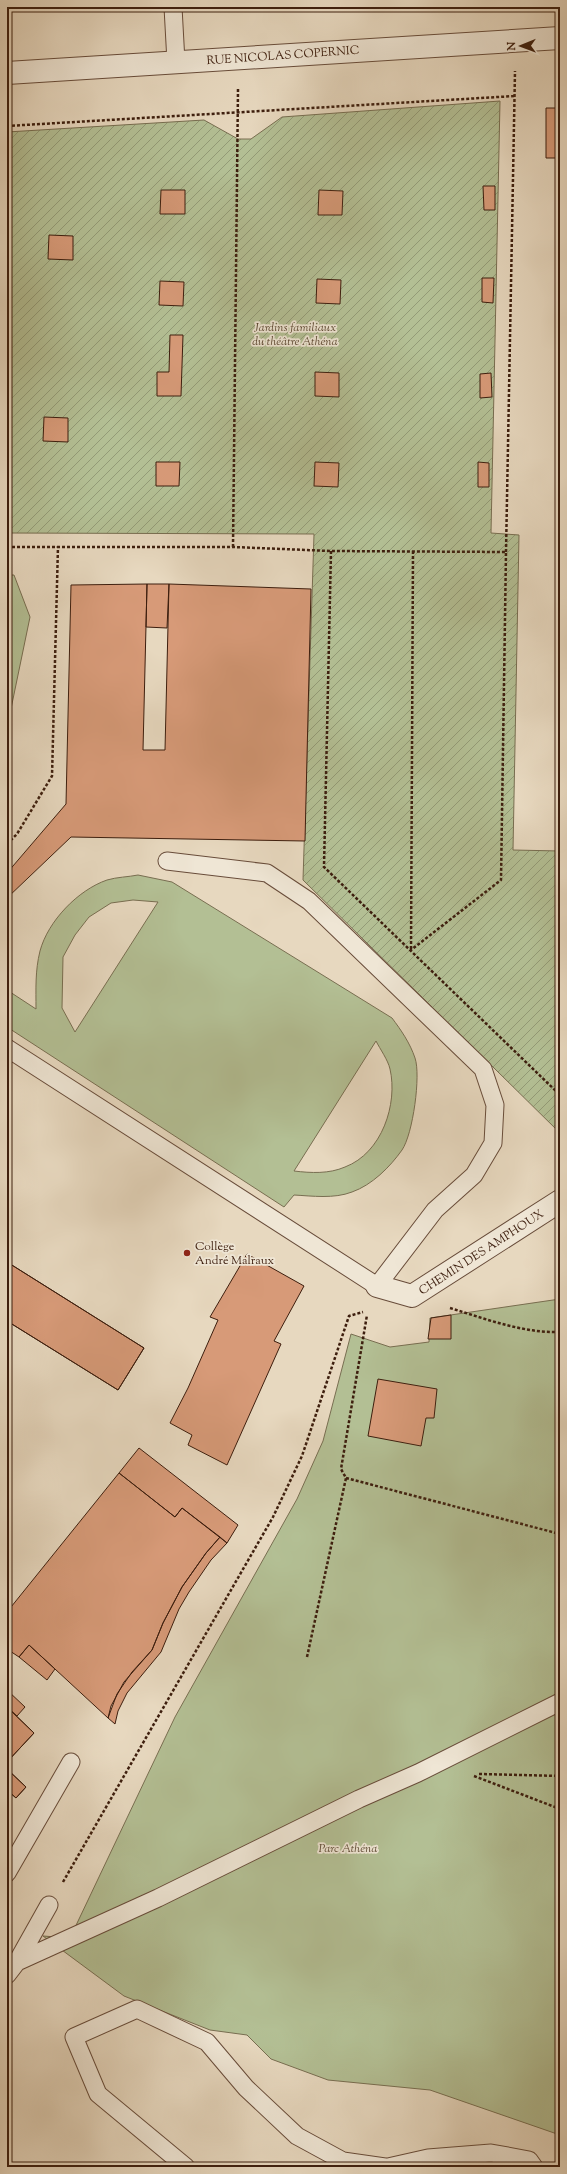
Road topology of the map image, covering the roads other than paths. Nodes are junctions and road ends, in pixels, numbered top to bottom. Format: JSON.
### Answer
{"nodes":[{"id":1,"x":173,"y":7,"type":"edge"},
{"id":2,"x":560,"y":38,"type":"edge"},
{"id":3,"x":176,"y":62,"type":"junction"},
{"id":4,"x":7,"y":73,"type":"edge"},
{"id":5,"x":167,"y":861,"type":"dead end"},
{"id":6,"x":7,"y":1048,"type":"edge"},
{"id":7,"x":560,"y":1201,"type":"edge"},
{"id":8,"x":376,"y":1286,"type":"junction"},
{"id":9,"x":560,"y":1702,"type":"edge"},
{"id":10,"x":70,"y":1762,"type":"dead end"},
{"id":11,"x":7,"y":1873,"type":"edge"},
{"id":12,"x":49,"y":1905,"type":"road end"},
{"id":13,"x":12,"y":1969,"type":"edge"},
{"id":14,"x":186,"y":2167,"type":"edge"},
{"id":15,"x":386,"y":2167,"type":"edge"},
{"id":16,"x":534,"y":2167,"type":"edge"}],
"edges":[{"from":1,"to":3,"type":"lane"},
{"from":2,"to":3,"type":"street","name":"RUE NICOLAS COPERNIC"},
{"from":3,"to":4,"type":"street","name":"RUE NICOLAS COPERNIC"},
{"from":5,"to":8,"type":"lane"},
{"from":6,"to":8,"type":"lane"},
{"from":7,"to":8,"type":"street","name":"CHEMIN DES AMPHOUX"},
{"from":9,"to":13,"type":"lane"},
{"from":10,"to":11,"type":"lane"},
{"from":12,"to":13,"type":"lane"},
{"from":14,"to":15,"type":"lane"},
{"from":15,"to":16,"type":"lane"}]}
